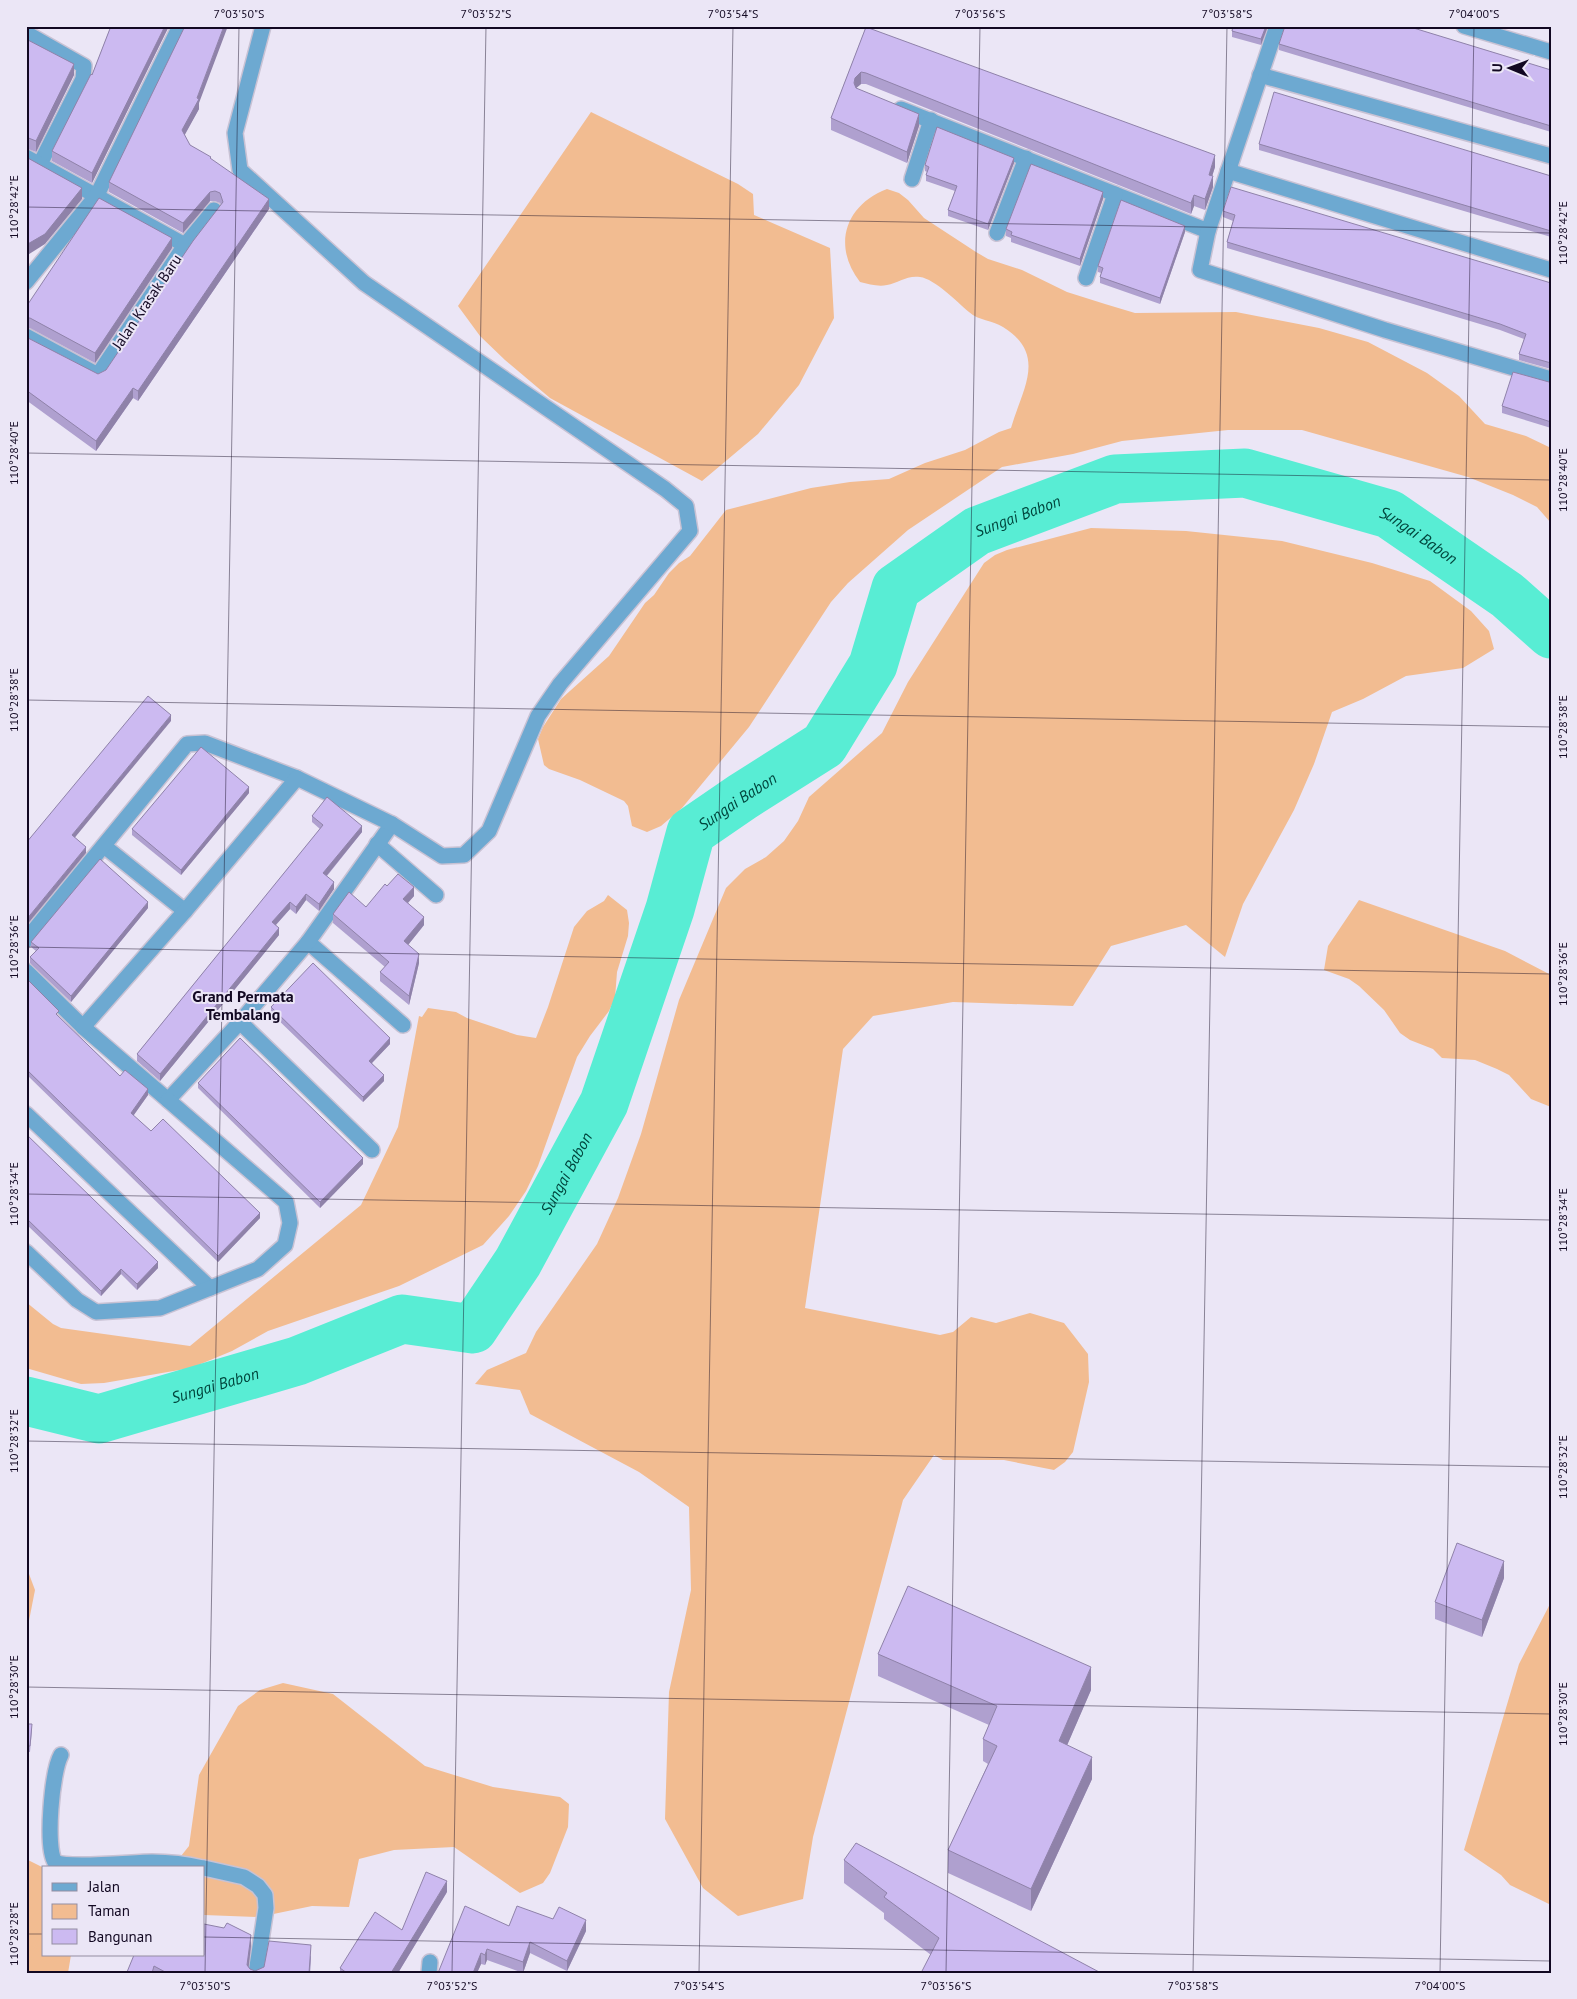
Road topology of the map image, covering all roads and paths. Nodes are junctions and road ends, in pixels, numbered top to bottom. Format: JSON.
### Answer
{"nodes":[{"id":1,"x":180,"y":26,"type":"edge"},
{"id":2,"x":263,"y":26,"type":"edge"},
{"id":3,"x":1277,"y":26,"type":"edge"},
{"id":4,"x":1464,"y":26,"type":"edge"},
{"id":5,"x":26,"y":33,"type":"edge"},
{"id":6,"x":1551,"y":52,"type":"edge"},
{"id":7,"x":1260,"y":75,"type":"junction"},
{"id":8,"x":888,"y":103,"type":"edge"},
{"id":9,"x":931,"y":120,"type":"junction"},
{"id":10,"x":1551,"y":156,"type":"edge"},
{"id":11,"x":1026,"y":158,"type":"junction"},
{"id":12,"x":33,"y":161,"type":"edge"},
{"id":13,"x":1228,"y":171,"type":"junction"},
{"id":14,"x":912,"y":179,"type":"dead end"},
{"id":15,"x":1115,"y":194,"type":"junction"},
{"id":16,"x":97,"y":195,"type":"junction"},
{"id":17,"x":214,"y":210,"type":"edge"},
{"id":18,"x":1208,"y":231,"type":"junction"},
{"id":19,"x":997,"y":233,"type":"dead end"},
{"id":20,"x":185,"y":245,"type":"junction"},
{"id":21,"x":1551,"y":270,"type":"edge"},
{"id":22,"x":1086,"y":278,"type":"dead end"},
{"id":23,"x":26,"y":282,"type":"edge"},
{"id":24,"x":26,"y":336,"type":"edge"},
{"id":25,"x":1551,"y":379,"type":"edge"},
{"id":26,"x":297,"y":778,"type":"junction"},
{"id":27,"x":392,"y":824,"type":"junction"},
{"id":28,"x":377,"y":844,"type":"junction"},
{"id":29,"x":104,"y":846,"type":"junction"},
{"id":30,"x":436,"y":895,"type":"dead end"},
{"id":31,"x":185,"y":912,"type":"junction"},
{"id":32,"x":26,"y":940,"type":"edge"},
{"id":33,"x":308,"y":942,"type":"junction"},
{"id":34,"x":26,"y":971,"type":"edge"},
{"id":35,"x":240,"y":1022,"type":"junction"},
{"id":36,"x":403,"y":1025,"type":"dead end"},
{"id":37,"x":83,"y":1027,"type":"junction"},
{"id":38,"x":168,"y":1100,"type":"junction"},
{"id":39,"x":26,"y":1114,"type":"edge"},
{"id":40,"x":372,"y":1150,"type":"dead end"},
{"id":41,"x":26,"y":1252,"type":"edge"},
{"id":42,"x":210,"y":1288,"type":"junction"},
{"id":43,"x":61,"y":1755,"type":"dead end"},
{"id":44,"x":194,"y":1866,"type":"edge"},
{"id":45,"x":205,"y":1868,"type":"edge"},
{"id":46,"x":256,"y":1973,"type":"edge"}],
"edges":[{"from":1,"to":16,"type":"street"},
{"from":2,"to":27,"type":"street"},
{"from":3,"to":7,"type":"street"},
{"from":4,"to":6,"type":"street"},
{"from":5,"to":12,"type":"street"},
{"from":7,"to":10,"type":"street"},
{"from":7,"to":13,"type":"street"},
{"from":8,"to":9,"type":"street"},
{"from":9,"to":11,"type":"street"},
{"from":9,"to":14,"type":"street"},
{"from":11,"to":15,"type":"street"},
{"from":11,"to":19,"type":"street"},
{"from":12,"to":16,"type":"street","name":"Jalan Krasak Baru"},
{"from":13,"to":18,"type":"street"},
{"from":13,"to":21,"type":"street"},
{"from":15,"to":18,"type":"street"},
{"from":15,"to":22,"type":"street"},
{"from":16,"to":20,"type":"street","name":"Jalan Krasak Baru"},
{"from":16,"to":23,"type":"street"},
{"from":17,"to":20,"type":"street"},
{"from":18,"to":25,"type":"street"},
{"from":20,"to":24,"type":"street","name":"Jalan Krasak Baru"},
{"from":26,"to":27,"type":"street"},
{"from":26,"to":29,"type":"street"},
{"from":26,"to":31,"type":"street"},
{"from":27,"to":28,"type":"street"},
{"from":28,"to":30,"type":"street"},
{"from":28,"to":33,"type":"street"},
{"from":29,"to":31,"type":"street"},
{"from":29,"to":32,"type":"street"},
{"from":31,"to":37,"type":"street"},
{"from":33,"to":35,"type":"street"},
{"from":33,"to":36,"type":"street"},
{"from":34,"to":37,"type":"street"},
{"from":35,"to":38,"type":"street"},
{"from":35,"to":40,"type":"street"},
{"from":37,"to":38,"type":"street"},
{"from":38,"to":42,"type":"street"},
{"from":39,"to":42,"type":"street"},
{"from":41,"to":42,"type":"street"},
{"from":43,"to":44,"type":"street"},
{"from":45,"to":46,"type":"street"}]}
